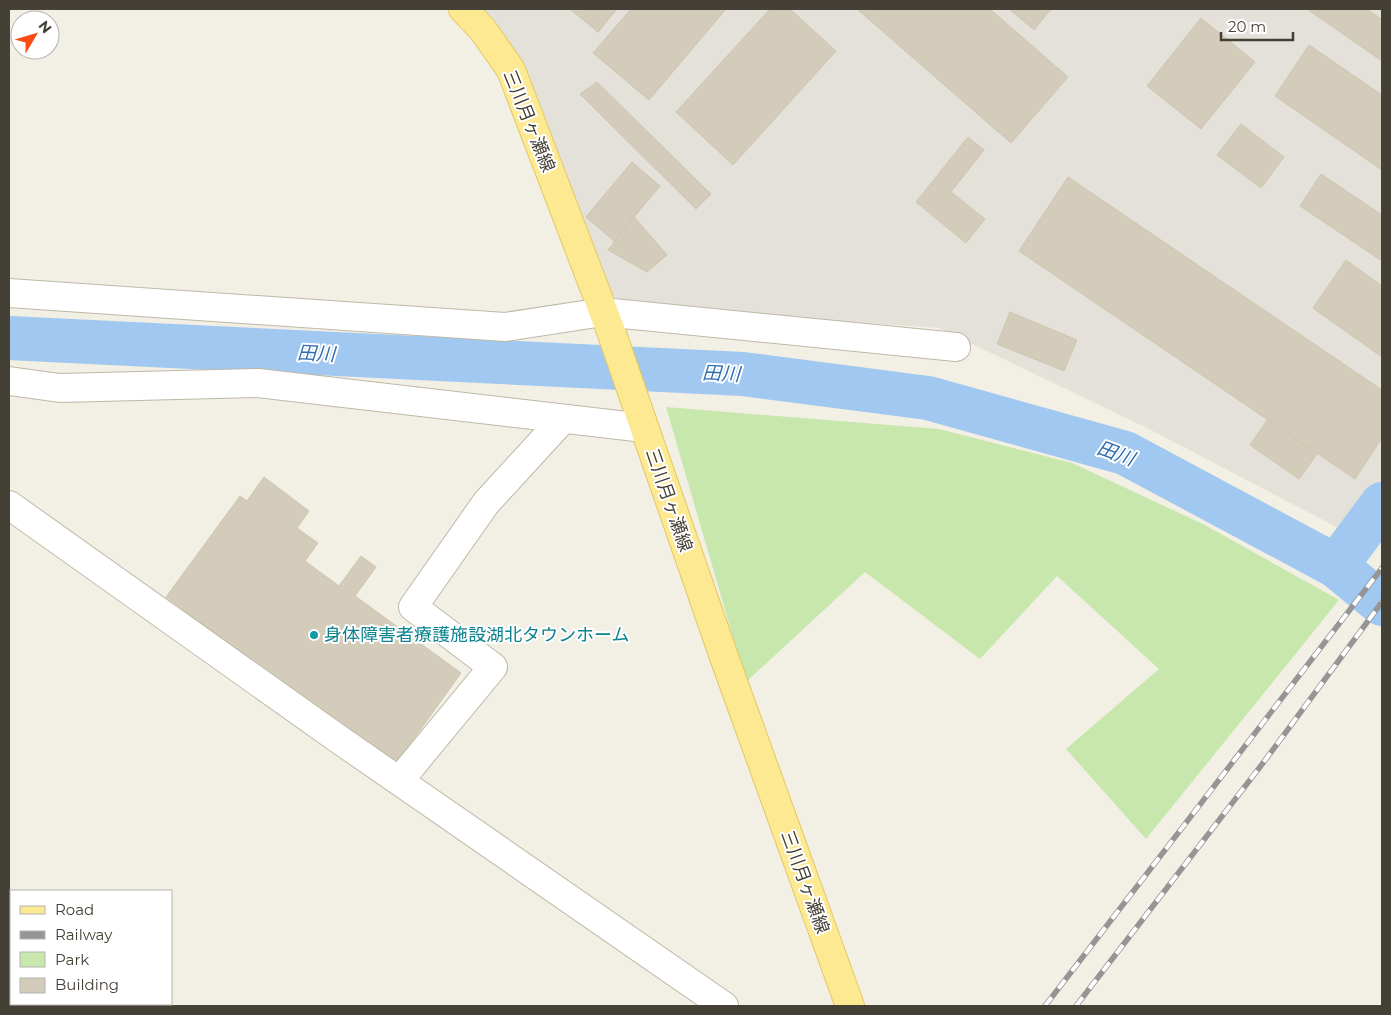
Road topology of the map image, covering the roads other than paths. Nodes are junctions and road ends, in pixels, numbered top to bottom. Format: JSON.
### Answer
{"nodes":[{"id":1,"x":463,"y":9,"type":"edge"},
{"id":2,"x":9,"y":293,"type":"edge"},
{"id":3,"x":608,"y":323,"type":"junction"},
{"id":4,"x":956,"y":347,"type":"dead end"},
{"id":5,"x":9,"y":381,"type":"edge"},
{"id":6,"x":564,"y":419,"type":"junction"},
{"id":7,"x":642,"y":420,"type":"junction"},
{"id":8,"x":9,"y":505,"type":"edge"},
{"id":9,"x":399,"y":781,"type":"junction"},
{"id":10,"x":724,"y":1006,"type":"edge"},
{"id":11,"x":850,"y":1006,"type":"edge"}],
"edges":[{"from":1,"to":3,"type":"main road","name":"三川月ヶ瀬線"},
{"from":2,"to":3,"type":"street"},
{"from":3,"to":4,"type":"street"},
{"from":3,"to":7,"type":"main road","name":"三川月ヶ瀬線"},
{"from":5,"to":6,"type":"street"},
{"from":6,"to":7,"type":"street"},
{"from":6,"to":9,"type":"street"},
{"from":7,"to":11,"type":"main road","name":"三川月ヶ瀬線"},
{"from":8,"to":9,"type":"street"},
{"from":9,"to":10,"type":"street"}]}
